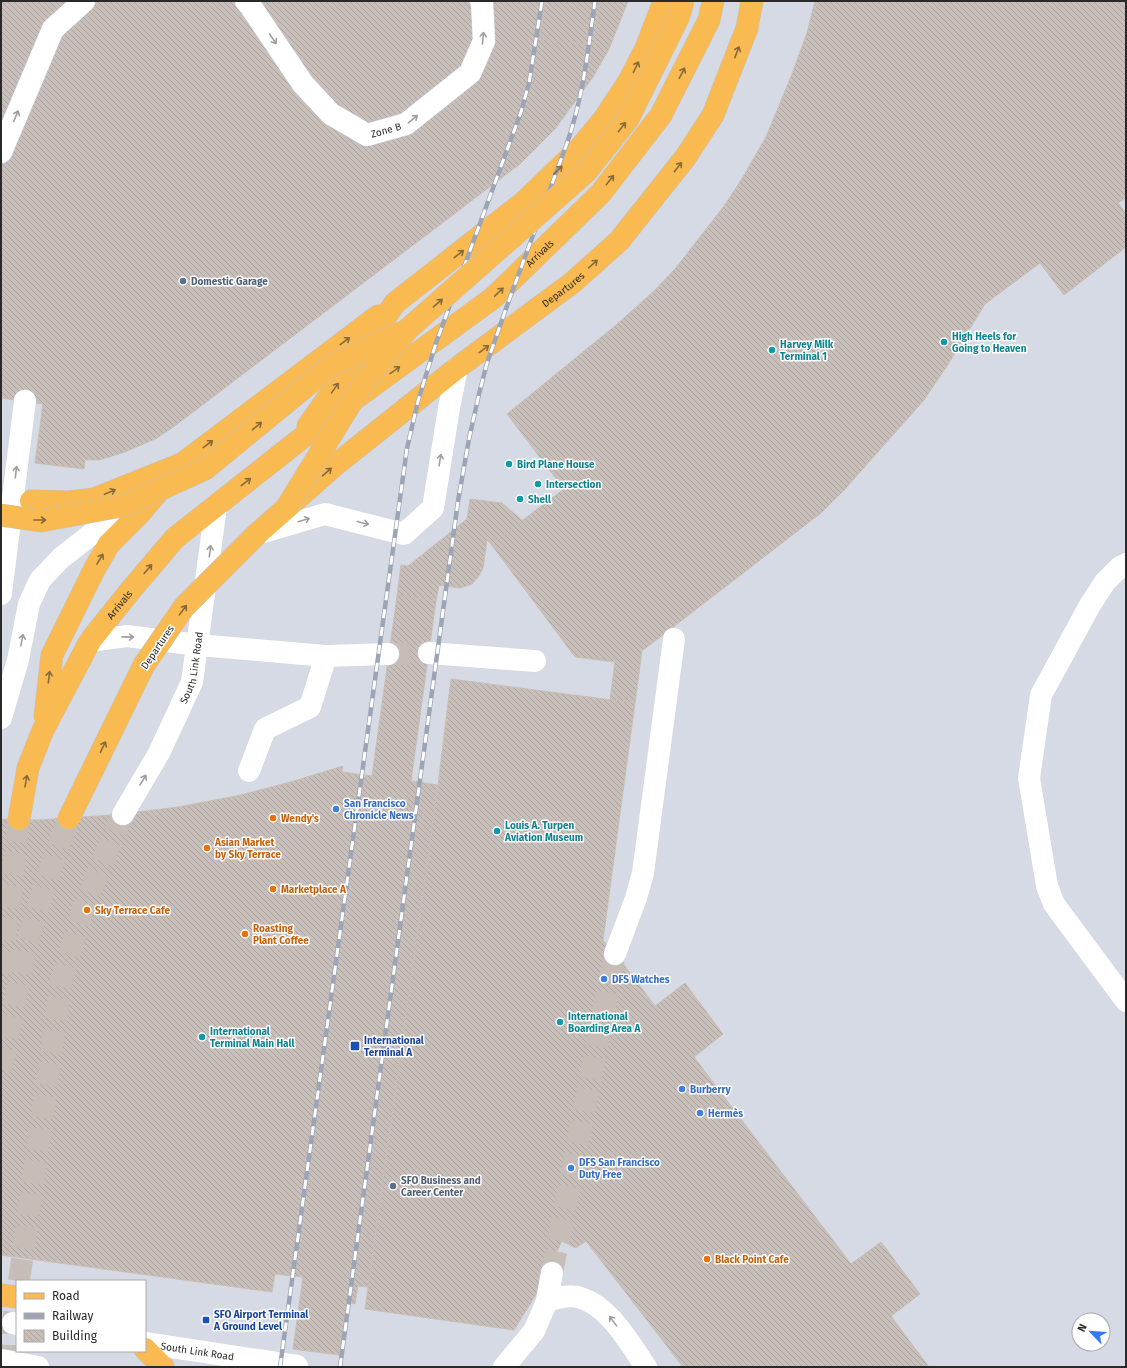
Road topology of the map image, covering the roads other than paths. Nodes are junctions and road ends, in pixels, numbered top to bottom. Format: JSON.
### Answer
{"nodes":[{"id":1,"x":84,"y":1,"type":"edge"},
{"id":2,"x":246,"y":1,"type":"edge"},
{"id":3,"x":480,"y":1,"type":"edge"},
{"id":4,"x":664,"y":1,"type":"edge"},
{"id":5,"x":683,"y":1,"type":"edge"},
{"id":6,"x":713,"y":1,"type":"edge"},
{"id":7,"x":752,"y":1,"type":"edge"},
{"id":8,"x":1,"y":152,"type":"edge"},
{"id":9,"x":528,"y":199,"type":"junction"},
{"id":10,"x":592,"y":202,"type":"junction"},
{"id":11,"x":395,"y":304,"type":"junction"},
{"id":12,"x":408,"y":329,"type":"junction"},
{"id":13,"x":457,"y":368,"type":"junction"},
{"id":14,"x":296,"y":443,"type":"junction"},
{"id":15,"x":182,"y":464,"type":"junction"},
{"id":16,"x":1,"y":470,"type":"edge"},
{"id":17,"x":31,"y":501,"type":"dead end"},
{"id":18,"x":216,"y":507,"type":"junction"},
{"id":19,"x":287,"y":507,"type":"junction"},
{"id":20,"x":1,"y":515,"type":"edge"},
{"id":21,"x":257,"y":534,"type":"junction"},
{"id":22,"x":1126,"y":564,"type":"edge"},
{"id":23,"x":5,"y":568,"type":"junction"},
{"id":24,"x":1,"y":594,"type":"edge"},
{"id":25,"x":29,"y":604,"type":"junction"},
{"id":26,"x":674,"y":639,"type":"dead end"},
{"id":27,"x":90,"y":641,"type":"junction"},
{"id":28,"x":198,"y":645,"type":"junction"},
{"id":29,"x":388,"y":654,"type":"tunnel mouth"},
{"id":30,"x":429,"y":654,"type":"tunnel mouth"},
{"id":31,"x":326,"y":656,"type":"junction"},
{"id":32,"x":535,"y":661,"type":"dead end"},
{"id":33,"x":1,"y":718,"type":"edge"},
{"id":34,"x":43,"y":730,"type":"junction"},
{"id":35,"x":249,"y":771,"type":"dead end"},
{"id":36,"x":123,"y":814,"type":"tunnel mouth"},
{"id":37,"x":69,"y":818,"type":"tunnel mouth"},
{"id":38,"x":19,"y":819,"type":"tunnel mouth"},
{"id":39,"x":615,"y":954,"type":"tunnel mouth"},
{"id":40,"x":1126,"y":1001,"type":"edge"},
{"id":41,"x":552,"y":1273,"type":"tunnel mouth"},
{"id":42,"x":1,"y":1295,"type":"edge"},
{"id":43,"x":16,"y":1297,"type":"edge"},
{"id":44,"x":547,"y":1301,"type":"junction"},
{"id":45,"x":146,"y":1343,"type":"edge"},
{"id":46,"x":146,"y":1350,"type":"edge"},
{"id":47,"x":1,"y":1360,"type":"edge"},
{"id":48,"x":641,"y":1360,"type":"edge"},
{"id":49,"x":38,"y":1367,"type":"edge"},
{"id":50,"x":163,"y":1367,"type":"edge"},
{"id":51,"x":296,"y":1367,"type":"edge"},
{"id":52,"x":504,"y":1367,"type":"edge"}],
"edges":[{"from":8,"to":1,"type":"street","one_way":true},
{"from":2,"to":3,"type":"street","name":"Zone B","one_way":true},
{"from":9,"to":4,"type":"main road","name":"Arrivals","one_way":true},
{"from":12,"to":5,"type":"main road","name":"Departures","one_way":true,"bridge":true},
{"from":10,"to":6,"type":"main road","name":"Arrivals","one_way":true},
{"from":13,"to":7,"type":"main road","name":"Departures","one_way":true},
{"from":9,"to":10,"type":"main road"},
{"from":11,"to":9,"type":"main road","name":"Arrivals","one_way":true},
{"from":14,"to":10,"type":"main road","name":"Arrivals","one_way":true},
{"from":14,"to":11,"type":"main road","name":"Arrivals","one_way":true},
{"from":15,"to":11,"type":"main road","one_way":true},
{"from":12,"to":19,"type":"main road","name":"Departures","bridge":true},
{"from":20,"to":12,"type":"main road","one_way":true,"bridge":true},
{"from":19,"to":13,"type":"main road","name":"Departures","one_way":true,"bridge":true},
{"from":21,"to":13,"type":"street","one_way":true},
{"from":18,"to":14,"type":"main road","name":"Arrivals","one_way":true},
{"from":17,"to":15,"type":"main road","one_way":true},
{"from":15,"to":25,"type":"street"},
{"from":34,"to":15,"type":"main road","one_way":true},
{"from":23,"to":16,"type":"street","one_way":true},
{"from":27,"to":18,"type":"main road","name":"Arrivals","one_way":true},
{"from":28,"to":18,"type":"street","name":"South Link Road","one_way":true},
{"from":19,"to":21,"type":"main road","name":"Departures"},
{"from":37,"to":21,"type":"main road","name":"Departures","one_way":true,"bridge":true},
{"from":22,"to":40,"type":"street"},
{"from":23,"to":24,"type":"street"},
{"from":23,"to":25,"type":"street"},
{"from":33,"to":25,"type":"street","one_way":true},
{"from":26,"to":39,"type":"street"},
{"from":27,"to":28,"type":"street","one_way":true},
{"from":27,"to":34,"type":"main road","name":"Arrivals"},
{"from":28,"to":31,"type":"street"},
{"from":36,"to":28,"type":"street","name":"South Link Road","one_way":true},
{"from":29,"to":31,"type":"street"},
{"from":30,"to":32,"type":"street"},
{"from":31,"to":35,"type":"street"},
{"from":38,"to":34,"type":"main road","name":"Arrivals","one_way":true},
{"from":41,"to":44,"type":"street"},
{"from":42,"to":43,"type":"main road","bridge":true},
{"from":48,"to":44,"type":"street","one_way":true},
{"from":44,"to":52,"type":"street"},
{"from":45,"to":51,"type":"street","name":"South Link Road"},
{"from":46,"to":50,"type":"main road"},
{"from":47,"to":49,"type":"street","bridge":true}]}
